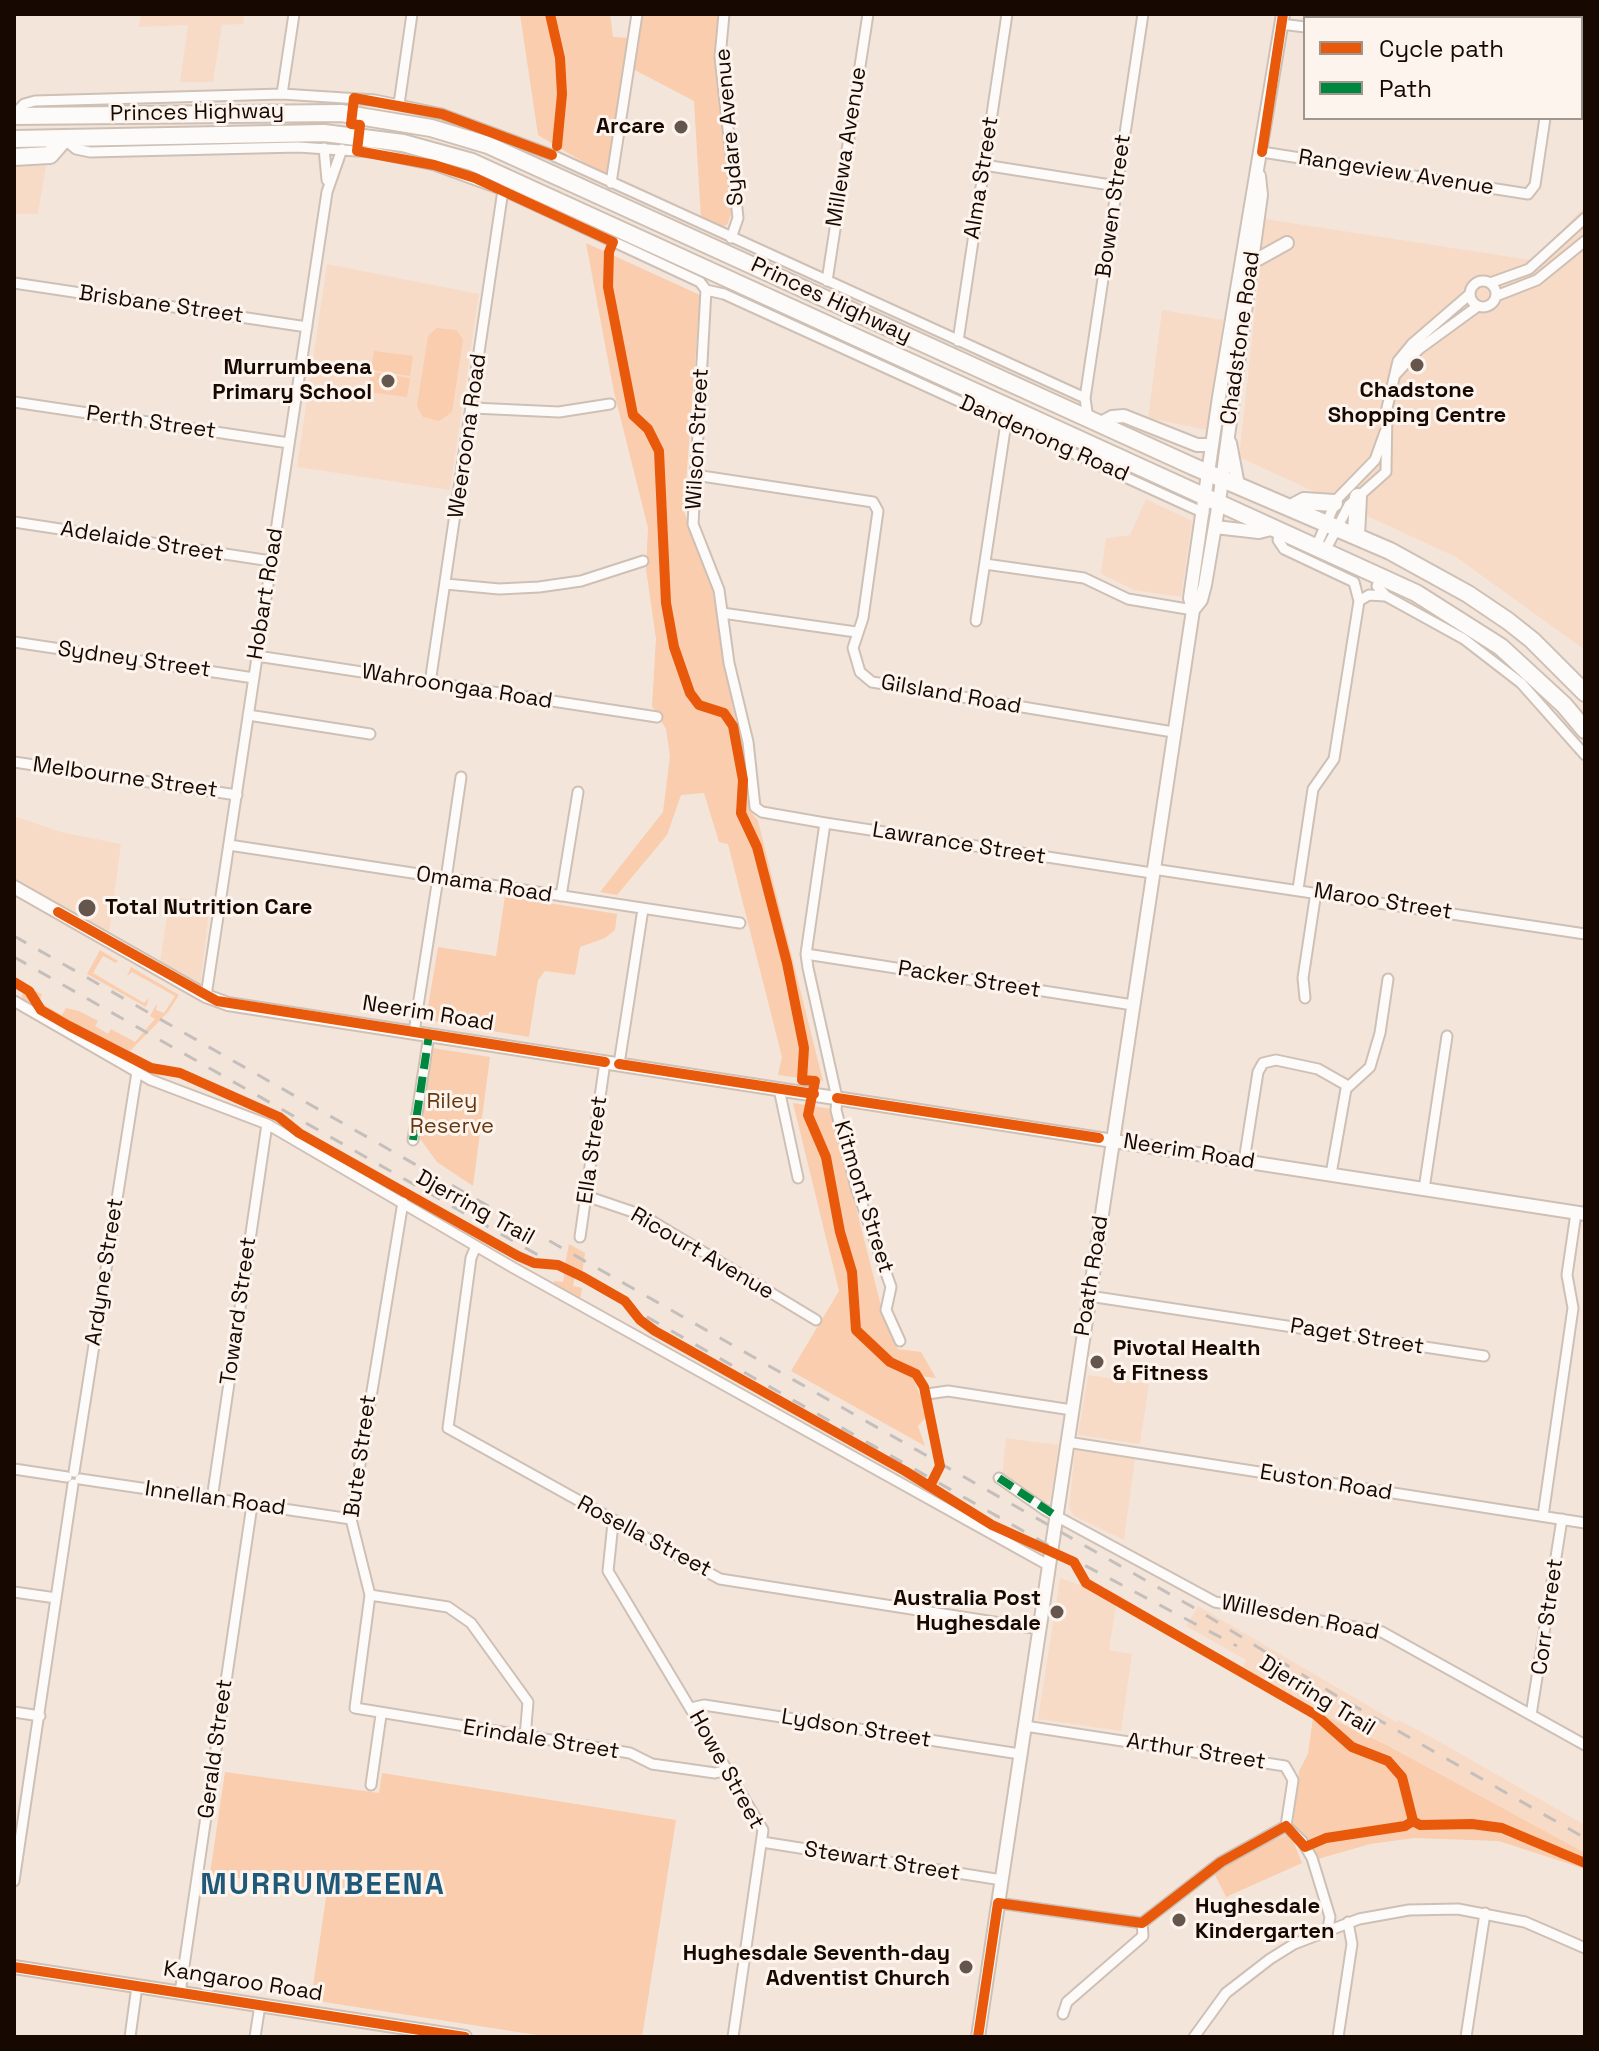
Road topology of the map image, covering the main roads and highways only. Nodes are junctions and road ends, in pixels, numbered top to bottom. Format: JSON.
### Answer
{"nodes":[{"id":1,"x":14,"y":116,"type":"edge"},
{"id":2,"x":14,"y":139,"type":"edge"},
{"id":3,"x":64,"y":139,"type":"junction"},
{"id":4,"x":14,"y":157,"type":"edge"},
{"id":5,"x":1358,"y":497,"type":"road end"},
{"id":6,"x":1334,"y":503,"type":"road end"},
{"id":7,"x":1291,"y":508,"type":"junction"},
{"id":8,"x":1356,"y":535,"type":"junction"},
{"id":9,"x":1585,"y":693,"type":"edge"},
{"id":10,"x":1564,"y":705,"type":"junction"},
{"id":11,"x":1561,"y":724,"type":"road end"},
{"id":12,"x":1585,"y":730,"type":"edge"}],
"edges":[{"from":1,"to":7,"type":"highway","name":"Princes Highway"},
{"from":2,"to":3,"type":"highway","name":"Princes Highway"},
{"from":3,"to":4,"type":"highway"},
{"from":3,"to":10,"type":"highway","name":"Princes Highway"},
{"from":5,"to":8,"type":"highway"},
{"from":6,"to":7,"type":"highway"},
{"from":7,"to":8,"type":"highway","name":"Princes Highway"},
{"from":8,"to":9,"type":"highway","name":"Princes Highway"},
{"from":10,"to":11,"type":"highway"},
{"from":10,"to":12,"type":"highway"}]}
